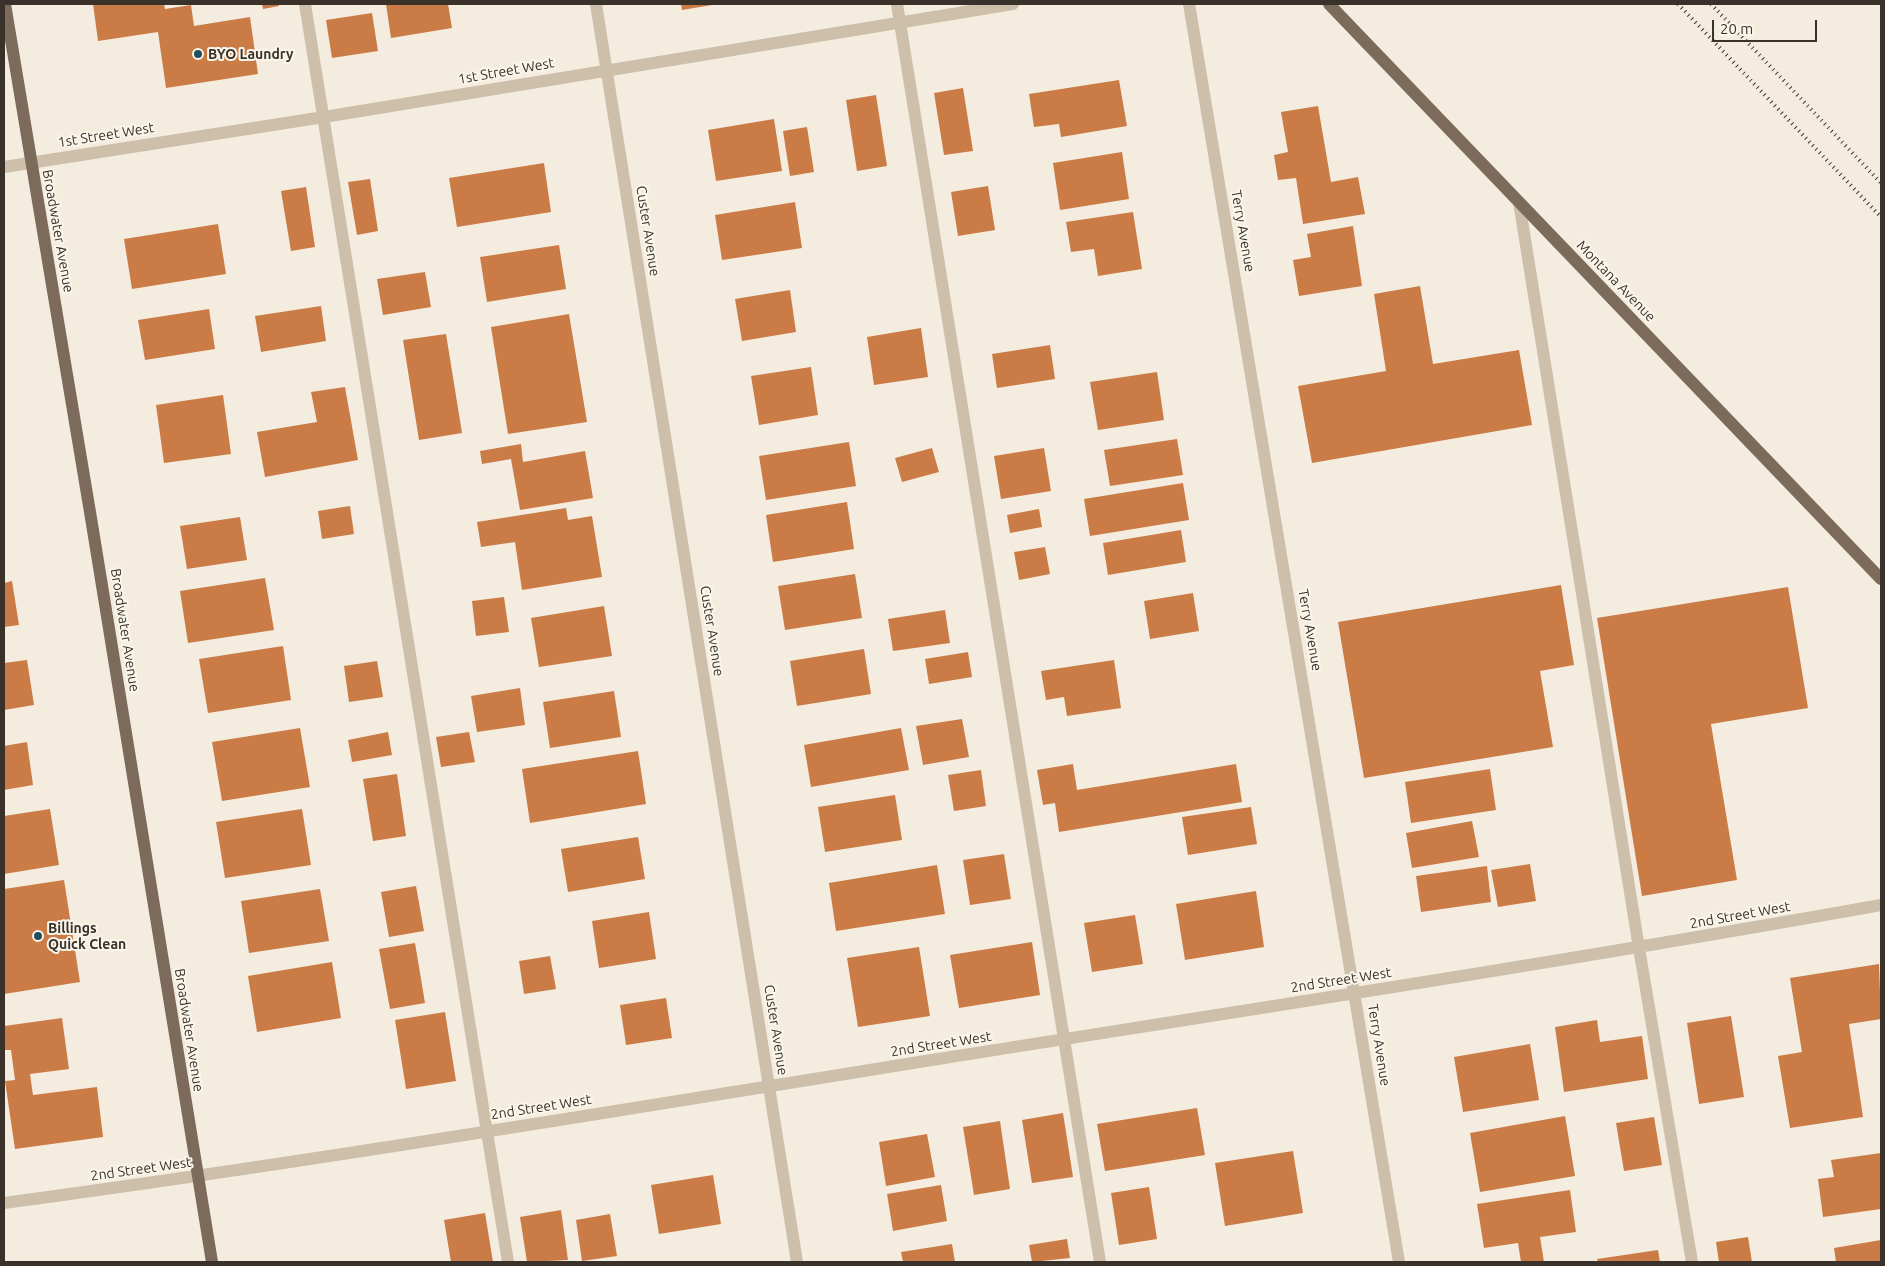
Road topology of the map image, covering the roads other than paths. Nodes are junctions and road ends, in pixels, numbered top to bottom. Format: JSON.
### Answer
{"nodes":[{"id":1,"x":4,"y":4,"type":"edge"},
{"id":2,"x":305,"y":4,"type":"edge"},
{"id":3,"x":596,"y":4,"type":"edge"},
{"id":4,"x":897,"y":4,"type":"edge"},
{"id":5,"x":1013,"y":4,"type":"edge"},
{"id":6,"x":1189,"y":4,"type":"edge"},
{"id":7,"x":1329,"y":4,"type":"edge"},
{"id":8,"x":900,"y":22,"type":"junction"},
{"id":9,"x":607,"y":69,"type":"junction"},
{"id":10,"x":324,"y":117,"type":"junction"},
{"id":11,"x":31,"y":162,"type":"junction"},
{"id":12,"x":4,"y":167,"type":"edge"},
{"id":13,"x":1519,"y":202,"type":"junction"},
{"id":14,"x":1881,"y":579,"type":"edge"},
{"id":15,"x":1881,"y":905,"type":"edge"},
{"id":16,"x":1639,"y":948,"type":"junction"},
{"id":17,"x":1355,"y":993,"type":"junction"},
{"id":18,"x":1063,"y":1039,"type":"junction"},
{"id":19,"x":770,"y":1086,"type":"junction"},
{"id":20,"x":486,"y":1131,"type":"junction"},
{"id":21,"x":198,"y":1177,"type":"junction"},
{"id":22,"x":4,"y":1203,"type":"edge"},
{"id":23,"x":212,"y":1262,"type":"edge"},
{"id":24,"x":508,"y":1262,"type":"edge"},
{"id":25,"x":797,"y":1262,"type":"edge"},
{"id":26,"x":1100,"y":1262,"type":"edge"},
{"id":27,"x":1399,"y":1262,"type":"edge"},
{"id":28,"x":1692,"y":1262,"type":"edge"}],
"edges":[{"from":1,"to":11,"type":"main road","name":"Broadwater Avenue"},
{"from":2,"to":10,"type":"street"},
{"from":3,"to":9,"type":"street","name":"Custer Avenue"},
{"from":4,"to":8,"type":"street"},
{"from":5,"to":8,"type":"street","name":"1st Street West"},
{"from":6,"to":17,"type":"street","name":"Terry Avenue"},
{"from":7,"to":13,"type":"main road","name":"Montana Avenue"},
{"from":8,"to":9,"type":"street","name":"1st Street West"},
{"from":8,"to":18,"type":"street"},
{"from":9,"to":10,"type":"street","name":"1st Street West"},
{"from":9,"to":19,"type":"street","name":"Custer Avenue"},
{"from":10,"to":11,"type":"street","name":"1st Street West"},
{"from":10,"to":20,"type":"street"},
{"from":11,"to":12,"type":"street","name":"1st Street West"},
{"from":11,"to":21,"type":"main road","name":"Broadwater Avenue"},
{"from":13,"to":14,"type":"main road","name":"Montana Avenue"},
{"from":13,"to":16,"type":"street"},
{"from":15,"to":16,"type":"street","name":"2nd Street West"},
{"from":16,"to":17,"type":"street","name":"2nd Street West"},
{"from":16,"to":28,"type":"street"},
{"from":17,"to":18,"type":"street","name":"2nd Street West"},
{"from":17,"to":27,"type":"street","name":"Terry Avenue"},
{"from":18,"to":19,"type":"street","name":"2nd Street West"},
{"from":18,"to":26,"type":"street"},
{"from":19,"to":20,"type":"street","name":"2nd Street West"},
{"from":19,"to":25,"type":"street","name":"Custer Avenue"},
{"from":20,"to":21,"type":"street","name":"2nd Street West"},
{"from":20,"to":24,"type":"street"},
{"from":21,"to":22,"type":"street","name":"2nd Street West"},
{"from":21,"to":23,"type":"main road","name":"Broadwater Avenue"}]}
